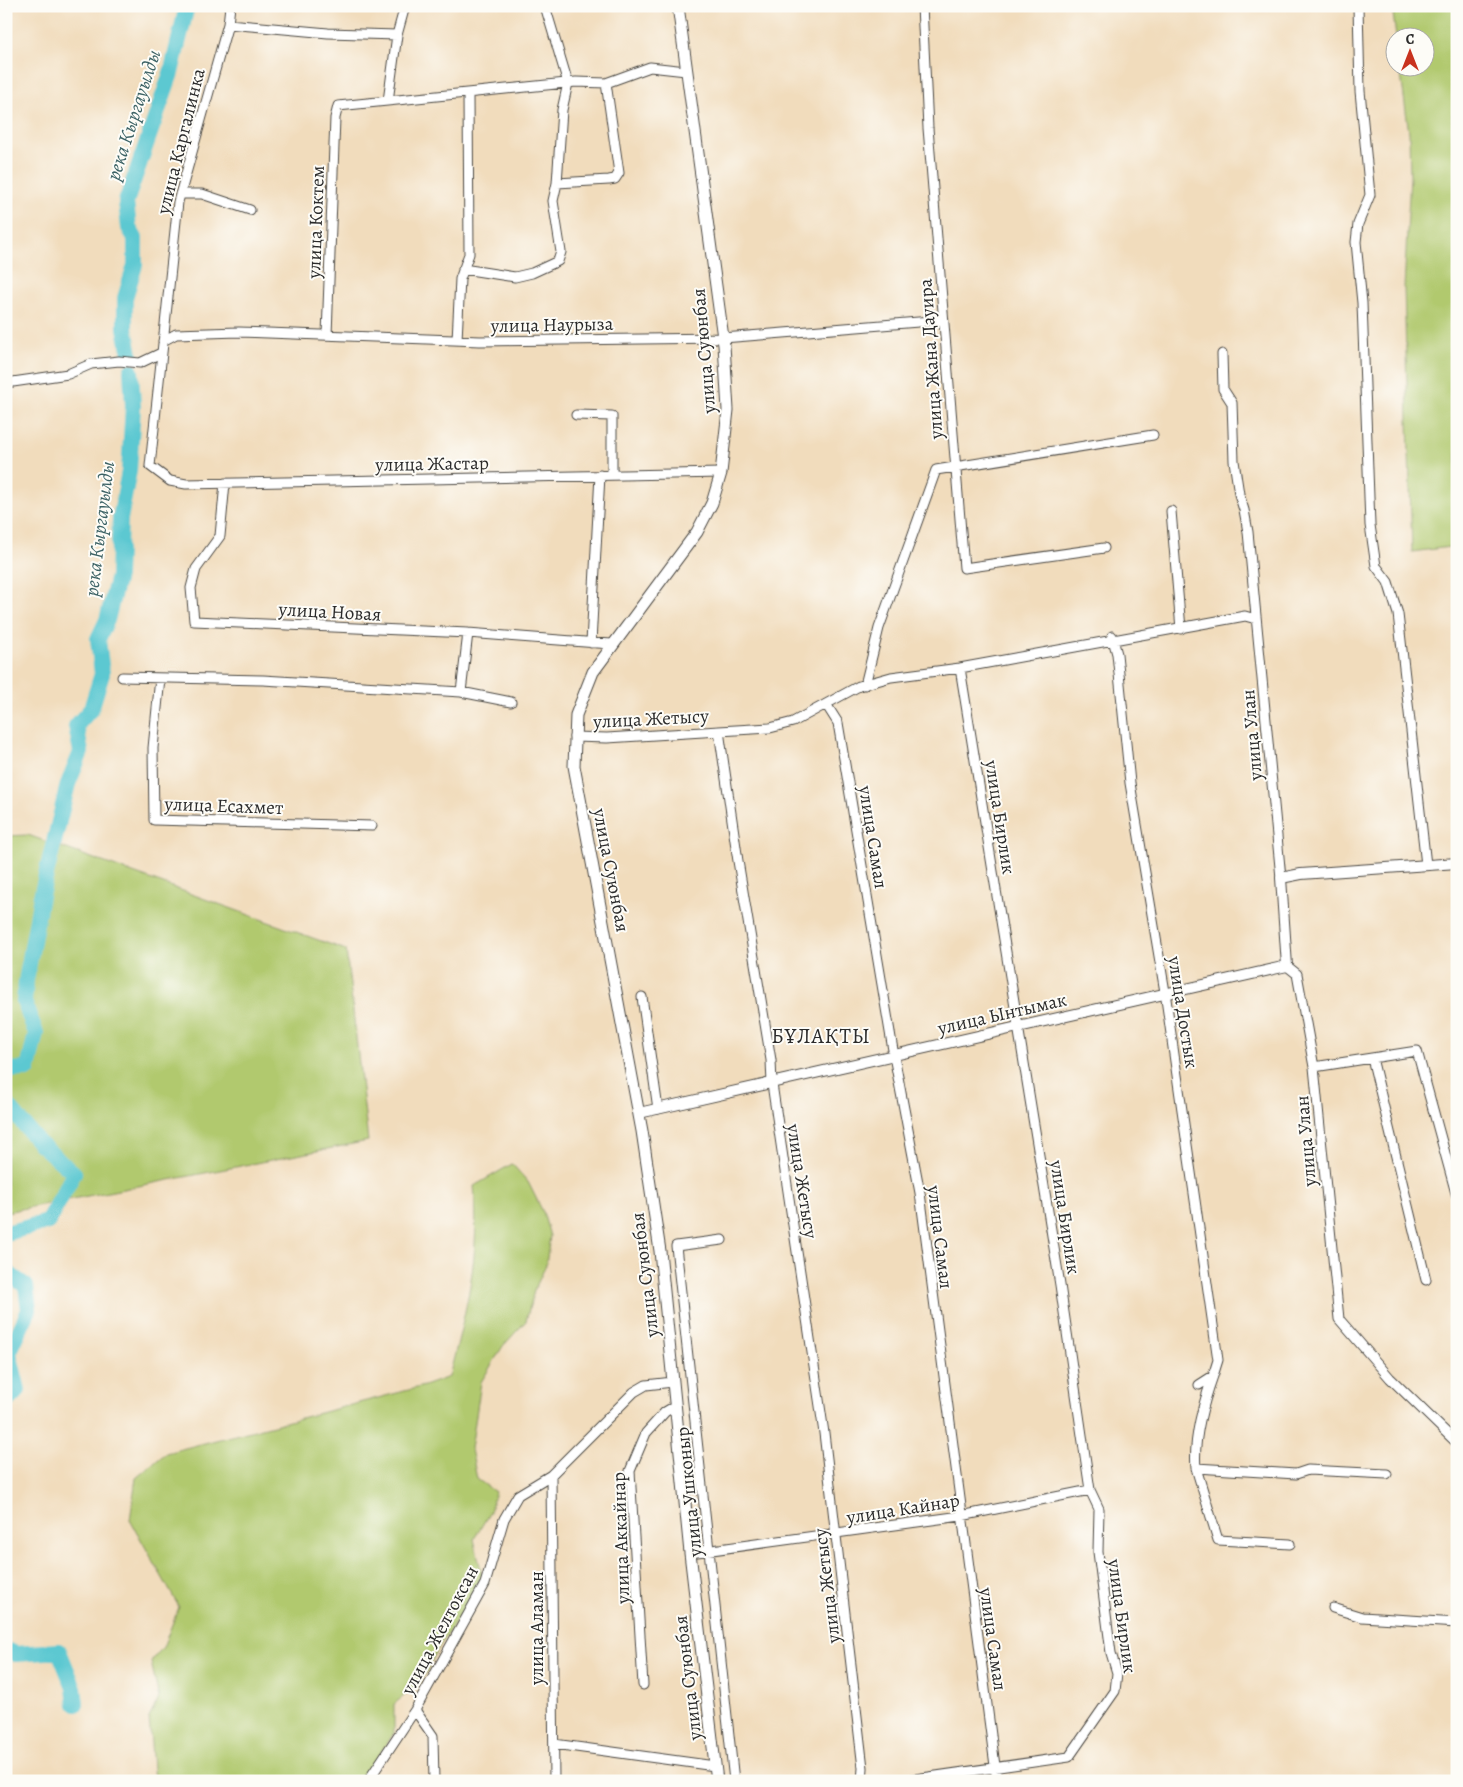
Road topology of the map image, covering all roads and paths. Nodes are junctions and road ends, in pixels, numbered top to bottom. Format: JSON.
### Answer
{"nodes":[{"id":1,"x":230,"y":6,"type":"edge"},
{"id":2,"x":405,"y":6,"type":"edge"},
{"id":3,"x":545,"y":6,"type":"edge"},
{"id":4,"x":678,"y":6,"type":"edge"},
{"id":5,"x":922,"y":6,"type":"edge"},
{"id":6,"x":1358,"y":6,"type":"edge"},
{"id":7,"x":228,"y":24,"type":"junction"},
{"id":8,"x":397,"y":35,"type":"junction"},
{"id":9,"x":686,"y":71,"type":"junction"},
{"id":10,"x":568,"y":83,"type":"junction"},
{"id":11,"x":606,"y":83,"type":"junction"},
{"id":12,"x":468,"y":94,"type":"junction"},
{"id":13,"x":388,"y":101,"type":"junction"},
{"id":14,"x":557,"y":183,"type":"junction"},
{"id":15,"x":180,"y":194,"type":"junction"},
{"id":16,"x":250,"y":210,"type":"dead end"},
{"id":17,"x":463,"y":269,"type":"junction"},
{"id":18,"x":943,"y":320,"type":"junction"},
{"id":19,"x":327,"y":335,"type":"junction"},
{"id":20,"x":723,"y":338,"type":"junction"},
{"id":21,"x":457,"y":340,"type":"junction"},
{"id":22,"x":163,"y":341,"type":"junction"},
{"id":23,"x":161,"y":353,"type":"junction"},
{"id":24,"x":1222,"y":354,"type":"dead end"},
{"id":25,"x":6,"y":384,"type":"edge"},
{"id":26,"x":576,"y":415,"type":"dead end"},
{"id":27,"x":1153,"y":435,"type":"dead end"},
{"id":28,"x":150,"y":466,"type":"joint"},
{"id":29,"x":954,"y":466,"type":"junction"},
{"id":30,"x":721,"y":473,"type":"junction"},
{"id":31,"x":600,"y":475,"type":"junction"},
{"id":32,"x":612,"y":475,"type":"junction"},
{"id":33,"x":225,"y":483,"type":"junction"},
{"id":34,"x":1171,"y":511,"type":"dead end"},
{"id":35,"x":1104,"y":548,"type":"dead end"},
{"id":36,"x":1256,"y":619,"type":"junction"},
{"id":37,"x":1181,"y":628,"type":"junction"},
{"id":38,"x":468,"y":633,"type":"junction"},
{"id":39,"x":1113,"y":639,"type":"junction"},
{"id":40,"x":591,"y":643,"type":"junction"},
{"id":41,"x":611,"y":644,"type":"junction"},
{"id":42,"x":960,"y":668,"type":"junction"},
{"id":43,"x":122,"y":677,"type":"dead end"},
{"id":44,"x":160,"y":678,"type":"junction"},
{"id":45,"x":865,"y":684,"type":"junction"},
{"id":46,"x":461,"y":692,"type":"junction"},
{"id":47,"x":511,"y":702,"type":"dead end"},
{"id":48,"x":826,"y":704,"type":"junction"},
{"id":49,"x":719,"y":731,"type":"junction"},
{"id":50,"x":574,"y":737,"type":"junction"},
{"id":51,"x":372,"y":826,"type":"dead end"},
{"id":52,"x":1457,"y":863,"type":"edge"},
{"id":53,"x":1426,"y":865,"type":"junction"},
{"id":54,"x":1281,"y":878,"type":"junction"},
{"id":55,"x":1287,"y":966,"type":"junction"},
{"id":56,"x":1165,"y":992,"type":"junction"},
{"id":57,"x":642,"y":997,"type":"dead end"},
{"id":58,"x":1019,"y":1028,"type":"junction"},
{"id":59,"x":894,"y":1056,"type":"junction"},
{"id":60,"x":1372,"y":1058,"type":"junction"},
{"id":61,"x":1314,"y":1067,"type":"junction"},
{"id":62,"x":772,"y":1084,"type":"junction"},
{"id":63,"x":658,"y":1109,"type":"junction"},
{"id":64,"x":639,"y":1113,"type":"junction"},
{"id":65,"x":1457,"y":1197,"type":"edge"},
{"id":66,"x":722,"y":1240,"type":"dead end"},
{"id":67,"x":1426,"y":1280,"type":"dead end"},
{"id":68,"x":1213,"y":1376,"type":"junction"},
{"id":69,"x":673,"y":1382,"type":"junction"},
{"id":70,"x":1199,"y":1384,"type":"dead end"},
{"id":71,"x":676,"y":1411,"type":"junction"},
{"id":72,"x":1457,"y":1442,"type":"edge"},
{"id":73,"x":1196,"y":1468,"type":"junction"},
{"id":74,"x":1387,"y":1474,"type":"dead end"},
{"id":75,"x":551,"y":1475,"type":"junction"},
{"id":76,"x":1090,"y":1490,"type":"junction"},
{"id":77,"x":961,"y":1516,"type":"junction"},
{"id":78,"x":836,"y":1534,"type":"junction"},
{"id":79,"x":1290,"y":1544,"type":"dead end"},
{"id":80,"x":711,"y":1551,"type":"junction"},
{"id":81,"x":690,"y":1553,"type":"junction"},
{"id":82,"x":1333,"y":1608,"type":"dead end"},
{"id":83,"x":1457,"y":1623,"type":"edge"},
{"id":84,"x":643,"y":1685,"type":"dead end"},
{"id":85,"x":415,"y":1710,"type":"junction"},
{"id":86,"x":554,"y":1744,"type":"junction"},
{"id":87,"x":715,"y":1766,"type":"junction"},
{"id":88,"x":995,"y":1768,"type":"junction"},
{"id":89,"x":368,"y":1781,"type":"edge"},
{"id":90,"x":434,"y":1781,"type":"edge"},
{"id":91,"x":554,"y":1781,"type":"edge"},
{"id":92,"x":717,"y":1781,"type":"edge"},
{"id":93,"x":734,"y":1781,"type":"edge"},
{"id":94,"x":862,"y":1781,"type":"edge"},
{"id":95,"x":901,"y":1781,"type":"edge"},
{"id":96,"x":997,"y":1781,"type":"edge"}],
"edges":[{"from":1,"to":7,"type":"street","name":"улица Каргалинка"},
{"from":2,"to":8,"type":"street"},
{"from":3,"to":10,"type":"street"},
{"from":4,"to":9,"type":"main road","name":"улица Суюнбая"},
{"from":5,"to":18,"type":"street","name":"улица Жана Дауира"},
{"from":6,"to":53,"type":"street"},
{"from":7,"to":8,"type":"street"},
{"from":7,"to":15,"type":"street","name":"улица Каргалинка"},
{"from":8,"to":13,"type":"street"},
{"from":9,"to":11,"type":"street"},
{"from":9,"to":20,"type":"main road","name":"улица Суюнбая"},
{"from":10,"to":11,"type":"street"},
{"from":10,"to":12,"type":"street"},
{"from":10,"to":14,"type":"street"},
{"from":11,"to":14,"type":"street"},
{"from":12,"to":13,"type":"street"},
{"from":12,"to":17,"type":"street"},
{"from":13,"to":19,"type":"street","name":"улица Коктем"},
{"from":14,"to":17,"type":"street"},
{"from":15,"to":16,"type":"street"},
{"from":15,"to":22,"type":"street","name":"улица Каргалинка"},
{"from":17,"to":21,"type":"street"},
{"from":18,"to":20,"type":"street","name":"улица Наурыза"},
{"from":18,"to":29,"type":"street","name":"улица Жана Дауира"},
{"from":19,"to":21,"type":"street","name":"улица Наурыза"},
{"from":19,"to":22,"type":"street","name":"улица Наурыза"},
{"from":20,"to":21,"type":"street","name":"улица Наурыза"},
{"from":20,"to":30,"type":"main road","name":"улица Суюнбая"},
{"from":22,"to":23,"type":"street","name":"улица Каргалинка"},
{"from":23,"to":25,"type":"street"},
{"from":23,"to":28,"type":"street","name":"улица Каргалинка"},
{"from":24,"to":36,"type":"street","name":"улица Улан"},
{"from":26,"to":32,"type":"street"},
{"from":27,"to":29,"type":"street"},
{"from":28,"to":33,"type":"street","name":"улица Жастар"},
{"from":29,"to":35,"type":"street","name":"улица Жана Дауира"},
{"from":29,"to":45,"type":"street"},
{"from":30,"to":32,"type":"street","name":"улица Жастар"},
{"from":30,"to":41,"type":"main road","name":"улица Суюнбая"},
{"from":31,"to":32,"type":"street","name":"улица Жастар"},
{"from":31,"to":33,"type":"street","name":"улица Жастар"},
{"from":31,"to":40,"type":"street"},
{"from":33,"to":38,"type":"street","name":"улица Новая"},
{"from":34,"to":37,"type":"street"},
{"from":36,"to":37,"type":"street"},
{"from":36,"to":54,"type":"street","name":"улица Улан"},
{"from":37,"to":39,"type":"street"},
{"from":38,"to":40,"type":"street","name":"улица Новая"},
{"from":38,"to":46,"type":"street"},
{"from":39,"to":42,"type":"street"},
{"from":39,"to":56,"type":"street","name":"улица Достык"},
{"from":40,"to":41,"type":"street","name":"улица Новая"},
{"from":41,"to":50,"type":"main road","name":"улица Суюнбая"},
{"from":42,"to":45,"type":"street"},
{"from":42,"to":58,"type":"street","name":"улица Бирлик"},
{"from":43,"to":44,"type":"street"},
{"from":44,"to":46,"type":"street"},
{"from":44,"to":51,"type":"street","name":"улица Есахмет"},
{"from":45,"to":48,"type":"street"},
{"from":46,"to":47,"type":"street"},
{"from":48,"to":49,"type":"street"},
{"from":48,"to":59,"type":"street","name":"улица Самал"},
{"from":49,"to":50,"type":"street","name":"улица Жетысу"},
{"from":49,"to":62,"type":"street","name":"улица Жетысу"},
{"from":50,"to":64,"type":"main road","name":"улица Суюнбая"},
{"from":52,"to":53,"type":"street"},
{"from":53,"to":54,"type":"street"},
{"from":54,"to":55,"type":"street"},
{"from":55,"to":56,"type":"street","name":"улица Ынтымак"},
{"from":55,"to":61,"type":"street","name":"улица Улан"},
{"from":56,"to":58,"type":"street","name":"улица Ынтымак"},
{"from":56,"to":68,"type":"street","name":"улица Достык"},
{"from":57,"to":63,"type":"street"},
{"from":58,"to":59,"type":"street","name":"улица Ынтымак"},
{"from":58,"to":76,"type":"street","name":"улица Бирлик"},
{"from":59,"to":62,"type":"street","name":"улица Ынтымак"},
{"from":59,"to":77,"type":"street","name":"улица Самал"},
{"from":60,"to":61,"type":"street"},
{"from":60,"to":65,"type":"street"},
{"from":60,"to":67,"type":"street"},
{"from":61,"to":72,"type":"street","name":"улица Улан"},
{"from":62,"to":63,"type":"street","name":"улица Ынтымак"},
{"from":62,"to":78,"type":"street","name":"улица Жетысу"},
{"from":63,"to":64,"type":"street","name":"улица Ынтымак"},
{"from":64,"to":69,"type":"main road","name":"улица Суюнбая"},
{"from":66,"to":80,"type":"street","name":"улица Ушконыр"},
{"from":68,"to":70,"type":"street"},
{"from":68,"to":73,"type":"street","name":"улица Достык"},
{"from":69,"to":71,"type":"main road","name":"улица Суюнбая"},
{"from":69,"to":75,"type":"street","name":"улица Желтоксан"},
{"from":71,"to":81,"type":"main road","name":"улица Суюнбая"},
{"from":71,"to":84,"type":"street","name":"улица Аккайнар"},
{"from":73,"to":74,"type":"street"},
{"from":73,"to":79,"type":"street","name":"улица Достык"},
{"from":75,"to":85,"type":"street","name":"улица Желтоксан"},
{"from":75,"to":86,"type":"street","name":"улица Аламан"},
{"from":76,"to":77,"type":"street","name":"улица Кайнар"},
{"from":76,"to":88,"type":"street","name":"улица Бирлик"},
{"from":77,"to":78,"type":"street","name":"улица Кайнар"},
{"from":77,"to":88,"type":"street","name":"улица Самал"},
{"from":78,"to":80,"type":"street","name":"улица Кайнар"},
{"from":78,"to":94,"type":"street","name":"улица Жетысу"},
{"from":80,"to":81,"type":"street","name":"улица Кайнар"},
{"from":80,"to":93,"type":"street","name":"улица Ушконыр"},
{"from":81,"to":87,"type":"main road","name":"улица Суюнбая"},
{"from":82,"to":83,"type":"street"},
{"from":85,"to":89,"type":"street","name":"улица Желтоксан"},
{"from":85,"to":90,"type":"street"},
{"from":86,"to":87,"type":"street"},
{"from":86,"to":91,"type":"street","name":"улица Аламан"},
{"from":87,"to":92,"type":"main road","name":"улица Суюнбая"},
{"from":88,"to":95,"type":"street"},
{"from":88,"to":96,"type":"street","name":"улица Самал"}]}
